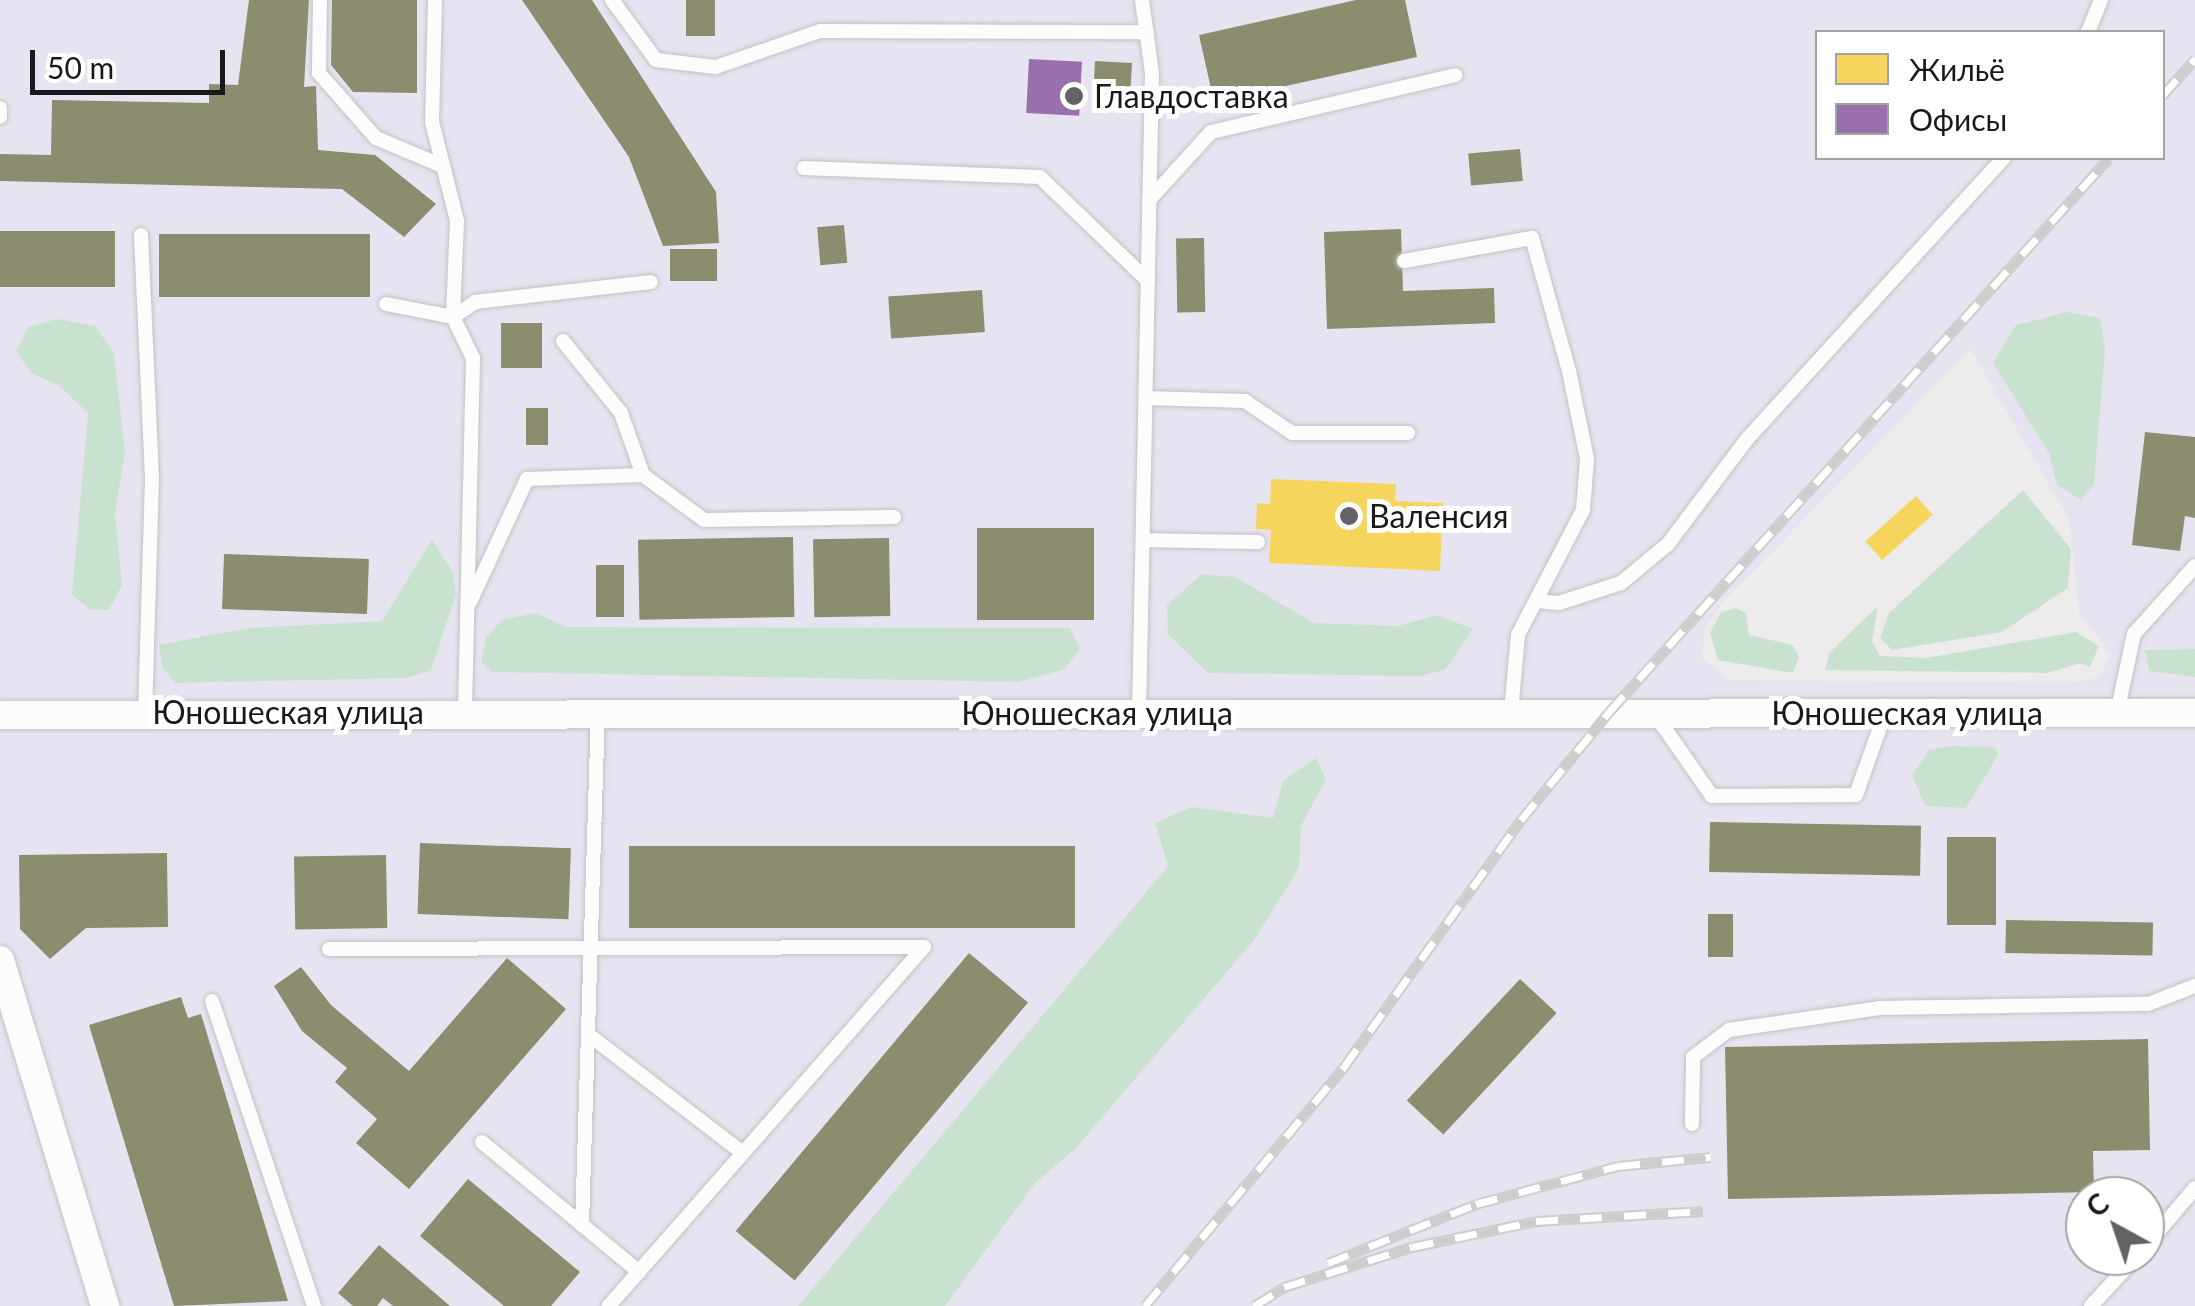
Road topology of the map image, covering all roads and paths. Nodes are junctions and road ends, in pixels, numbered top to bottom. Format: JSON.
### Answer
{"nodes":[{"id":1,"x":320,"y":0,"type":"edge"},
{"id":2,"x":436,"y":0,"type":"edge"},
{"id":3,"x":612,"y":0,"type":"edge"},
{"id":4,"x":1142,"y":0,"type":"edge"},
{"id":5,"x":2101,"y":0,"type":"edge"},
{"id":6,"x":2089,"y":30,"type":"edge"},
{"id":7,"x":1146,"y":32,"type":"junction"},
{"id":8,"x":1456,"y":75,"type":"dead end"},
{"id":9,"x":0,"y":108,"type":"edge"},
{"id":10,"x":0,"y":117,"type":"edge"},
{"id":11,"x":2002,"y":160,"type":"edge"},
{"id":12,"x":443,"y":166,"type":"junction"},
{"id":13,"x":804,"y":168,"type":"dead end"},
{"id":14,"x":1149,"y":200,"type":"junction"},
{"id":15,"x":141,"y":235,"type":"dead end"},
{"id":16,"x":1404,"y":260,"type":"dead end"},
{"id":17,"x":1148,"y":281,"type":"junction"},
{"id":18,"x":651,"y":282,"type":"dead end"},
{"id":19,"x":386,"y":304,"type":"dead end"},
{"id":20,"x":454,"y":317,"type":"junction"},
{"id":21,"x":563,"y":341,"type":"dead end"},
{"id":22,"x":1146,"y":398,"type":"junction"},
{"id":23,"x":1408,"y":434,"type":"dead end"},
{"id":24,"x":644,"y":476,"type":"junction"},
{"id":25,"x":894,"y":517,"type":"dead end"},
{"id":26,"x":1143,"y":540,"type":"junction"},
{"id":27,"x":1258,"y":542,"type":"dead end"},
{"id":28,"x":2195,"y":566,"type":"edge"},
{"id":29,"x":1536,"y":601,"type":"junction"},
{"id":30,"x":467,"y":608,"type":"junction"},
{"id":31,"x":465,"y":711,"type":"junction"},
{"id":32,"x":598,"y":711,"type":"junction"},
{"id":33,"x":1511,"y":712,"type":"junction"},
{"id":34,"x":1653,"y":712,"type":"junction"},
{"id":35,"x":146,"y":713,"type":"junction"},
{"id":36,"x":2117,"y":713,"type":"junction"},
{"id":37,"x":2195,"y":713,"type":"edge"},
{"id":38,"x":1139,"y":714,"type":"junction"},
{"id":39,"x":1885,"y":714,"type":"junction"},
{"id":40,"x":0,"y":715,"type":"edge"},
{"id":41,"x":592,"y":948,"type":"junction"},
{"id":42,"x":329,"y":949,"type":"dead end"},
{"id":43,"x":0,"y":960,"type":"edge"},
{"id":44,"x":2195,"y":986,"type":"edge"},
{"id":45,"x":212,"y":1001,"type":"dead end"},
{"id":46,"x":589,"y":1036,"type":"junction"},
{"id":47,"x":1692,"y":1124,"type":"dead end"},
{"id":48,"x":482,"y":1142,"type":"dead end"},
{"id":49,"x":743,"y":1153,"type":"junction"},
{"id":50,"x":2195,"y":1188,"type":"edge"},
{"id":51,"x":2165,"y":1223,"type":"edge"},
{"id":52,"x":582,"y":1225,"type":"junction"},
{"id":53,"x":639,"y":1272,"type":"junction"},
{"id":54,"x":2119,"y":1276,"type":"edge"},
{"id":55,"x":105,"y":1306,"type":"edge"},
{"id":56,"x":314,"y":1306,"type":"edge"},
{"id":57,"x":609,"y":1306,"type":"edge"},
{"id":58,"x":2091,"y":1306,"type":"edge"}],
"edges":[{"from":1,"to":12,"type":"lane"},
{"from":2,"to":12,"type":"lane"},
{"from":3,"to":7,"type":"lane"},
{"from":4,"to":7,"type":"lane"},
{"from":5,"to":6,"type":"lane"},
{"from":7,"to":14,"type":"lane"},
{"from":8,"to":14,"type":"lane"},
{"from":9,"to":10,"type":"lane"},
{"from":11,"to":29,"type":"lane"},
{"from":12,"to":20,"type":"lane"},
{"from":13,"to":17,"type":"lane"},
{"from":14,"to":17,"type":"lane"},
{"from":15,"to":35,"type":"lane"},
{"from":16,"to":29,"type":"lane"},
{"from":17,"to":22,"type":"lane"},
{"from":18,"to":20,"type":"lane"},
{"from":19,"to":20,"type":"lane"},
{"from":20,"to":30,"type":"lane"},
{"from":21,"to":24,"type":"lane"},
{"from":22,"to":23,"type":"lane"},
{"from":22,"to":26,"type":"lane"},
{"from":24,"to":25,"type":"lane"},
{"from":24,"to":30,"type":"lane"},
{"from":26,"to":27,"type":"lane"},
{"from":26,"to":38,"type":"lane"},
{"from":28,"to":36,"type":"lane"},
{"from":29,"to":33,"type":"lane"},
{"from":30,"to":31,"type":"lane"},
{"from":31,"to":32,"type":"street","name":"Юношеская улица"},
{"from":31,"to":35,"type":"street","name":"Юношеская улица"},
{"from":32,"to":38,"type":"street","name":"Юношеская улица"},
{"from":32,"to":41,"type":"lane"},
{"from":33,"to":34,"type":"street","name":"Юношеская улица"},
{"from":33,"to":38,"type":"street","name":"Юношеская улица"},
{"from":34,"to":39,"type":"street","name":"Юношеская улица"},
{"from":34,"to":39,"type":"lane"},
{"from":35,"to":40,"type":"street","name":"Юношеская улица"},
{"from":36,"to":37,"type":"street","name":"Юношеская улица"},
{"from":36,"to":39,"type":"street","name":"Юношеская улица"},
{"from":41,"to":42,"type":"lane"},
{"from":41,"to":46,"type":"lane"},
{"from":41,"to":49,"type":"lane"},
{"from":43,"to":55,"type":"street"},
{"from":44,"to":47,"type":"lane"},
{"from":45,"to":56,"type":"lane"},
{"from":46,"to":49,"type":"lane"},
{"from":46,"to":52,"type":"lane"},
{"from":48,"to":52,"type":"lane"},
{"from":49,"to":53,"type":"lane"},
{"from":50,"to":51,"type":"lane"},
{"from":52,"to":53,"type":"lane"},
{"from":53,"to":57,"type":"lane"},
{"from":54,"to":58,"type":"lane"}]}
